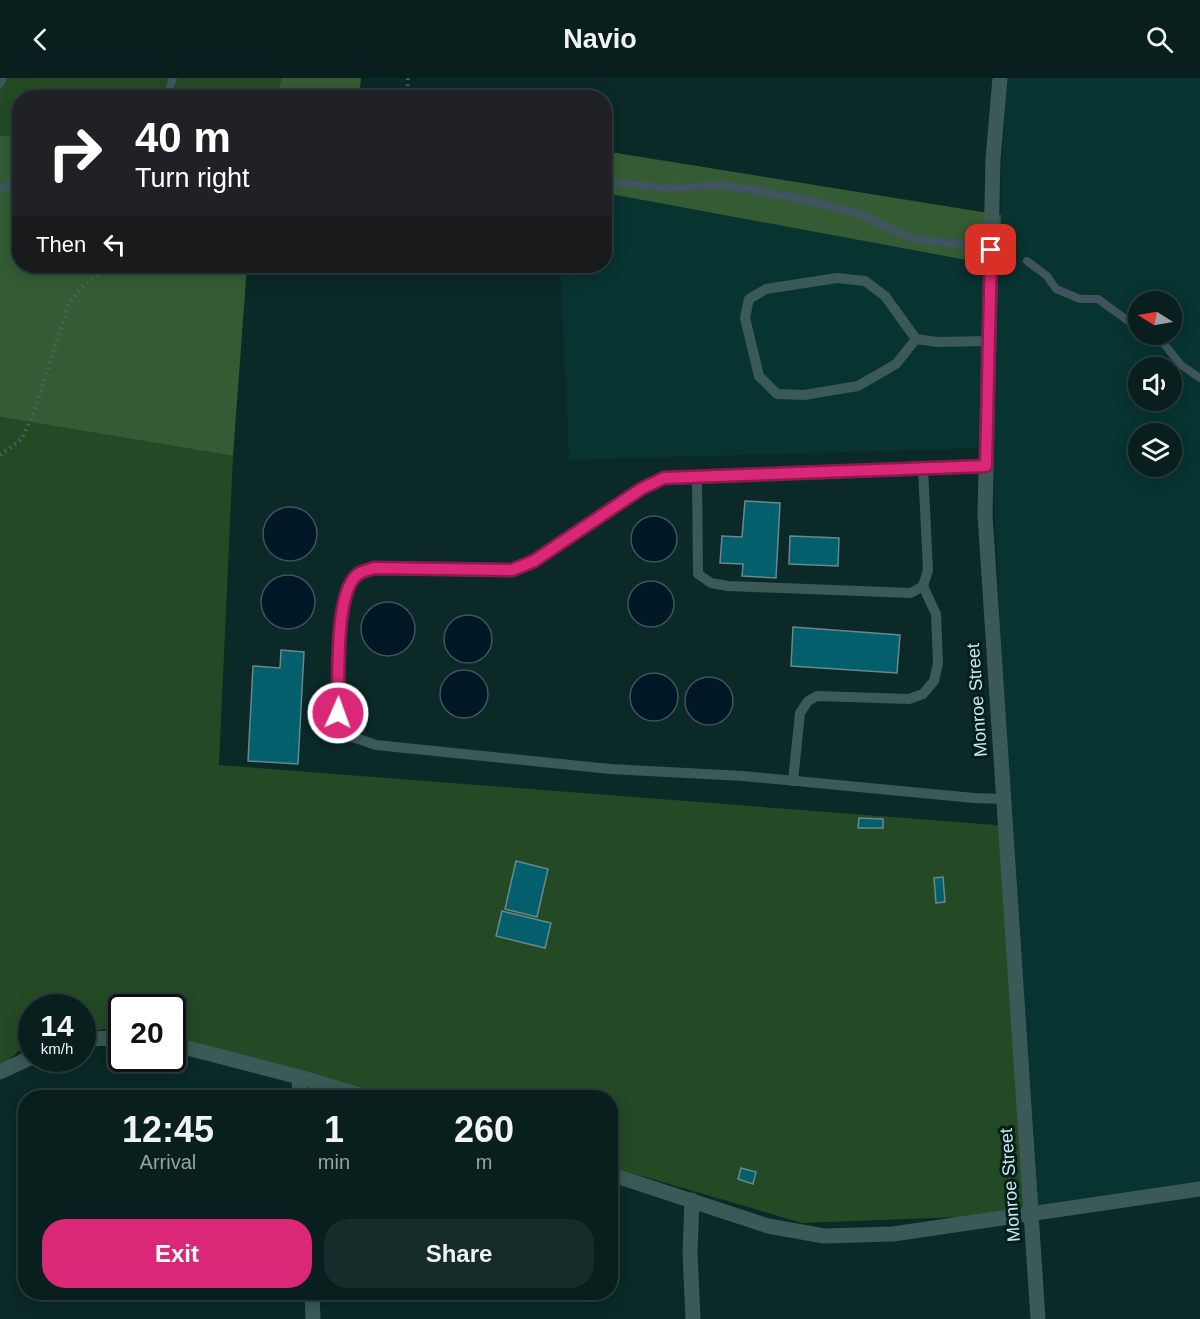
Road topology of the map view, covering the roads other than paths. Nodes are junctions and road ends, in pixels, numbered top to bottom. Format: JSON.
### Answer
{"nodes":[{"id":1,"x":1000,"y":78,"type":"edge"},
{"id":2,"x":916,"y":339,"type":"junction"},
{"id":3,"x":989,"y":341,"type":"junction"},
{"id":4,"x":986,"y":466,"type":"junction"},
{"id":5,"x":923,"y":469,"type":"junction"},
{"id":6,"x":697,"y":477,"type":"junction"},
{"id":7,"x":923,"y":586,"type":"junction"},
{"id":8,"x":793,"y":781,"type":"junction"},
{"id":9,"x":1004,"y":799,"type":"junction"},
{"id":10,"x":186,"y":1048,"type":"edge"},
{"id":11,"x":18,"y":1064,"type":"edge"},
{"id":12,"x":0,"y":1072,"type":"edge"},
{"id":13,"x":299,"y":1077,"type":"junction"},
{"id":14,"x":300,"y":1090,"type":"edge"},
{"id":15,"x":343,"y":1090,"type":"edge"},
{"id":16,"x":618,"y":1177,"type":"edge"},
{"id":17,"x":1200,"y":1189,"type":"edge"},
{"id":18,"x":692,"y":1200,"type":"junction"},
{"id":19,"x":1032,"y":1215,"type":"junction"},
{"id":20,"x":312,"y":1300,"type":"edge"},
{"id":21,"x":313,"y":1319,"type":"edge"},
{"id":22,"x":693,"y":1319,"type":"edge"},
{"id":23,"x":1038,"y":1319,"type":"edge"}],
"edges":[{"from":1,"to":3,"type":"street","name":"Monroe Street"},
{"from":2,"to":2,"type":"lane"},
{"from":2,"to":3,"type":"lane"},
{"from":3,"to":4,"type":"street","name":"Monroe Street"},
{"from":4,"to":5,"type":"lane"},
{"from":4,"to":9,"type":"street","name":"Monroe Street"},
{"from":5,"to":6,"type":"lane"},
{"from":5,"to":7,"type":"lane"},
{"from":6,"to":7,"type":"lane"},
{"from":6,"to":8,"type":"lane"},
{"from":7,"to":8,"type":"lane"},
{"from":8,"to":9,"type":"lane"},
{"from":9,"to":19,"type":"street","name":"Monroe Street"},
{"from":10,"to":13,"type":"street"},
{"from":11,"to":12,"type":"street"},
{"from":13,"to":14,"type":"street"},
{"from":13,"to":15,"type":"street"},
{"from":16,"to":18,"type":"street"},
{"from":17,"to":19,"type":"street"},
{"from":18,"to":19,"type":"street"},
{"from":18,"to":22,"type":"street"},
{"from":19,"to":23,"type":"street","name":"Monroe Street"},
{"from":20,"to":21,"type":"street"}]}
